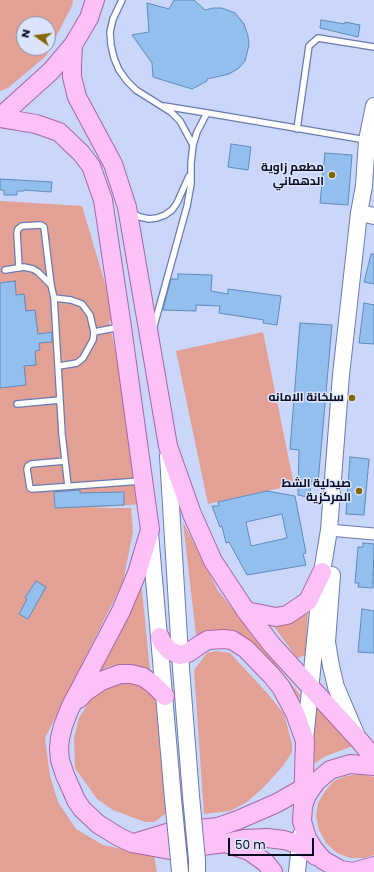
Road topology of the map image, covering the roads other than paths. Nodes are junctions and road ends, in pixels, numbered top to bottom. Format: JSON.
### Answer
{"nodes":[{"id":1,"x":95,"y":0,"type":"edge"},
{"id":2,"x":122,"y":0,"type":"edge"},
{"id":3,"x":74,"y":45,"type":"junction"},
{"id":4,"x":374,"y":47,"type":"edge"},
{"id":5,"x":161,"y":105,"type":"junction"},
{"id":6,"x":374,"y":106,"type":"edge"},
{"id":7,"x":207,"y":113,"type":"junction"},
{"id":8,"x":0,"y":117,"type":"edge"},
{"id":9,"x":297,"y":129,"type":"junction"},
{"id":10,"x":367,"y":140,"type":"junction"},
{"id":11,"x":193,"y":145,"type":"junction"},
{"id":12,"x":191,"y":172,"type":"junction"},
{"id":13,"x":126,"y":207,"type":"junction"},
{"id":14,"x":366,"y":214,"type":"edge"},
{"id":15,"x":19,"y":268,"type":"junction"},
{"id":16,"x":5,"y":270,"type":"dead end"},
{"id":17,"x":51,"y":285,"type":"junction"},
{"id":18,"x":54,"y":298,"type":"junction"},
{"id":19,"x":122,"y":327,"type":"junction"},
{"id":20,"x":94,"y":332,"type":"junction"},
{"id":21,"x":150,"y":340,"type":"junction"},
{"id":22,"x":58,"y":366,"type":"junction"},
{"id":23,"x":60,"y":400,"type":"junction"},
{"id":24,"x":17,"y":404,"type":"dead end"},
{"id":25,"x":168,"y":446,"type":"junction"},
{"id":26,"x":65,"y":461,"type":"junction"},
{"id":27,"x":143,"y":481,"type":"junction"},
{"id":28,"x":68,"y":486,"type":"junction"},
{"id":29,"x":150,"y":530,"type":"junction"},
{"id":30,"x":329,"y":530,"type":"junction"},
{"id":31,"x":374,"y":534,"type":"edge"},
{"id":32,"x":322,"y":572,"type":"junction"},
{"id":33,"x":246,"y":611,"type":"junction"},
{"id":34,"x":160,"y":637,"type":"junction"},
{"id":35,"x":180,"y":655,"type":"junction"},
{"id":36,"x":309,"y":687,"type":"junction"},
{"id":37,"x":165,"y":696,"type":"junction"},
{"id":38,"x":70,"y":708,"type":"junction"},
{"id":39,"x":305,"y":740,"type":"junction"},
{"id":40,"x":359,"y":740,"type":"junction"},
{"id":41,"x":374,"y":758,"type":"edge"},
{"id":42,"x":374,"y":766,"type":"edge"},
{"id":43,"x":319,"y":779,"type":"junction"},
{"id":44,"x":303,"y":788,"type":"junction"},
{"id":45,"x":303,"y":814,"type":"junction"},
{"id":46,"x":226,"y":842,"type":"junction"},
{"id":47,"x":132,"y":843,"type":"junction"},
{"id":48,"x":300,"y":845,"type":"junction"},
{"id":49,"x":323,"y":860,"type":"junction"},
{"id":50,"x":197,"y":866,"type":"edge"},
{"id":51,"x":374,"y":866,"type":"edge"},
{"id":52,"x":179,"y":867,"type":"edge"},
{"id":53,"x":346,"y":871,"type":"edge"},
{"id":54,"x":273,"y":872,"type":"edge"},
{"id":55,"x":297,"y":872,"type":"edge"}],
"edges":[{"from":1,"to":3,"type":"main road"},
{"from":2,"to":5,"type":"lane"},
{"from":3,"to":8,"type":"main road"},
{"from":3,"to":13,"type":"main road"},
{"from":4,"to":9,"type":"lane"},
{"from":5,"to":7,"type":"lane"},
{"from":5,"to":11,"type":"lane"},
{"from":6,"to":10,"type":"street"},
{"from":7,"to":9,"type":"lane"},
{"from":7,"to":11,"type":"lane"},
{"from":8,"to":19,"type":"main road"},
{"from":9,"to":10,"type":"lane"},
{"from":10,"to":14,"type":"street"},
{"from":11,"to":12,"type":"lane"},
{"from":12,"to":13,"type":"lane"},
{"from":12,"to":21,"type":"lane"},
{"from":13,"to":21,"type":"main road"},
{"from":14,"to":30,"type":"street"},
{"from":15,"to":16,"type":"lane"},
{"from":15,"to":17,"type":"lane"},
{"from":15,"to":17,"type":"lane"},
{"from":17,"to":18,"type":"lane"},
{"from":18,"to":20,"type":"lane"},
{"from":18,"to":22,"type":"lane"},
{"from":19,"to":20,"type":"lane"},
{"from":19,"to":27,"type":"main road"},
{"from":20,"to":22,"type":"lane"},
{"from":21,"to":25,"type":"main road"},
{"from":22,"to":23,"type":"lane"},
{"from":23,"to":24,"type":"lane"},
{"from":23,"to":26,"type":"lane"},
{"from":25,"to":33,"type":"main road"},
{"from":25,"to":35,"type":"street"},
{"from":26,"to":28,"type":"lane"},
{"from":26,"to":28,"type":"lane"},
{"from":27,"to":28,"type":"lane"},
{"from":27,"to":29,"type":"main road"},
{"from":29,"to":34,"type":"street"},
{"from":29,"to":38,"type":"main road"},
{"from":30,"to":31,"type":"street"},
{"from":30,"to":32,"type":"street"},
{"from":30,"to":40,"type":"street"},
{"from":32,"to":33,"type":"main road"},
{"from":32,"to":36,"type":"street"},
{"from":33,"to":36,"type":"main road"},
{"from":34,"to":35,"type":"main road"},
{"from":34,"to":37,"type":"street"},
{"from":35,"to":39,"type":"main road"},
{"from":35,"to":50,"type":"street","bridge":true},
{"from":36,"to":39,"type":"street"},
{"from":36,"to":40,"type":"main road"},
{"from":37,"to":38,"type":"main road"},
{"from":37,"to":52,"type":"street","bridge":true},
{"from":38,"to":47,"type":"main road"},
{"from":39,"to":44,"type":"main road"},
{"from":40,"to":41,"type":"main road"},
{"from":42,"to":43,"type":"main road"},
{"from":43,"to":44,"type":"main road"},
{"from":43,"to":45,"type":"main road"},
{"from":44,"to":45,"type":"main road"},
{"from":44,"to":47,"type":"main road"},
{"from":45,"to":48,"type":"street"},
{"from":45,"to":49,"type":"main road"},
{"from":46,"to":47,"type":"main road"},
{"from":46,"to":48,"type":"main road"},
{"from":46,"to":54,"type":"main road"},
{"from":48,"to":49,"type":"main road"},
{"from":48,"to":55,"type":"street"},
{"from":49,"to":53,"type":"main road"},
{"from":51,"to":53,"type":"main road"}]}
